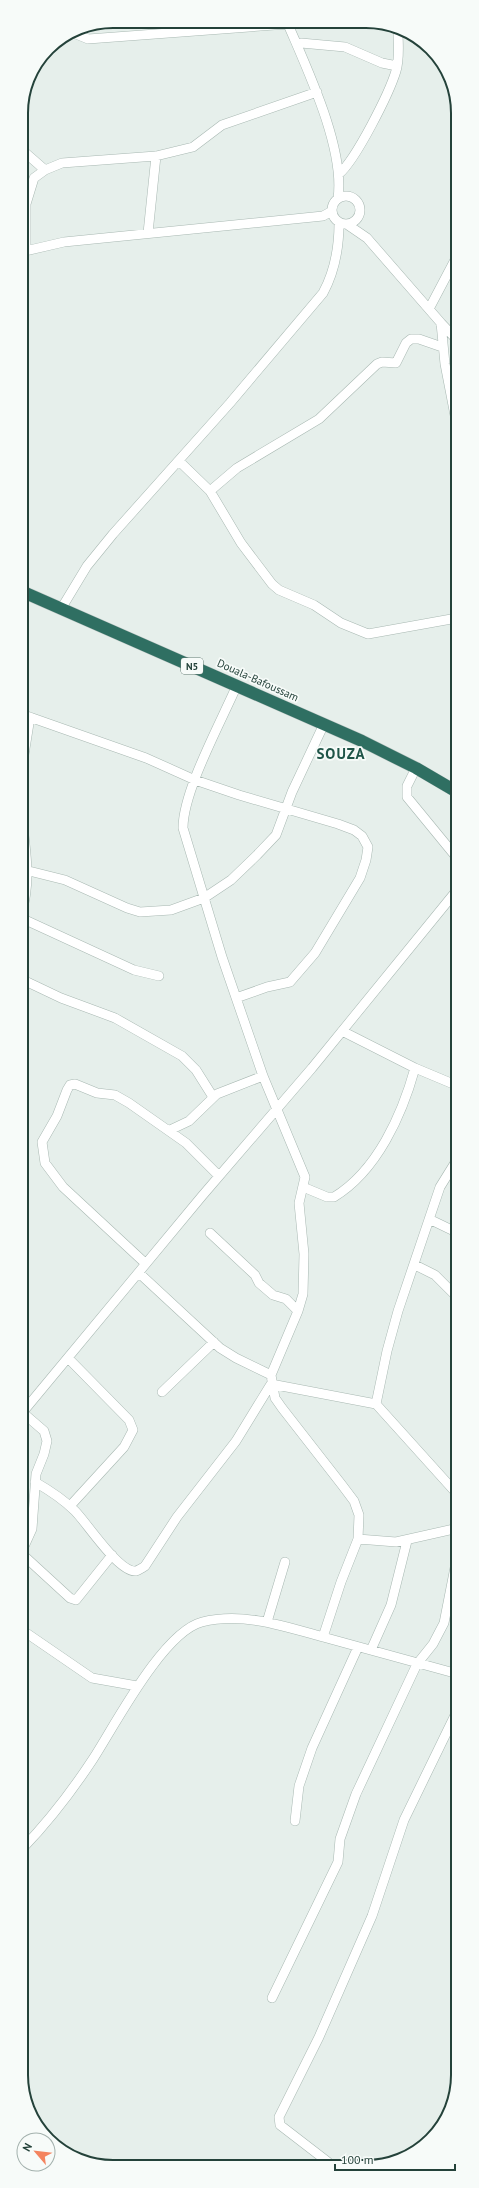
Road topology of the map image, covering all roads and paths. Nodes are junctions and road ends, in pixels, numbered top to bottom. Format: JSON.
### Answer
{"nodes":[{"id":1,"x":226,"y":28,"type":"edge"},
{"id":2,"x":290,"y":28,"type":"edge"},
{"id":3,"x":398,"y":34,"type":"edge"},
{"id":4,"x":79,"y":35,"type":"edge"},
{"id":5,"x":298,"y":47,"type":"junction"},
{"id":6,"x":397,"y":66,"type":"junction"},
{"id":7,"x":317,"y":92,"type":"junction"},
{"id":8,"x":28,"y":155,"type":"edge"},
{"id":9,"x":156,"y":156,"type":"junction"},
{"id":10,"x":45,"y":170,"type":"junction"},
{"id":11,"x":339,"y":174,"type":"junction"},
{"id":12,"x":28,"y":198,"type":"edge"},
{"id":13,"x":338,"y":198,"type":"junction"},
{"id":14,"x":332,"y":210,"type":"junction"},
{"id":15,"x":344,"y":224,"type":"junction"},
{"id":16,"x":148,"y":233,"type":"junction"},
{"id":17,"x":28,"y":251,"type":"edge"},
{"id":18,"x":451,"y":267,"type":"edge"},
{"id":19,"x":429,"y":309,"type":"junction"},
{"id":20,"x":441,"y":323,"type":"junction"},
{"id":21,"x":451,"y":334,"type":"edge"},
{"id":22,"x":442,"y":347,"type":"junction"},
{"id":23,"x":451,"y":399,"type":"edge"},
{"id":24,"x":179,"y":462,"type":"junction"},
{"id":25,"x":210,"y":491,"type":"junction"},
{"id":26,"x":28,"y":594,"type":"edge"},
{"id":27,"x":61,"y":609,"type":"junction"},
{"id":28,"x":451,"y":619,"type":"edge"},
{"id":29,"x":237,"y":685,"type":"junction"},
{"id":30,"x":28,"y":717,"type":"edge"},
{"id":31,"x":324,"y":724,"type":"junction"},
{"id":32,"x":416,"y":768,"type":"junction"},
{"id":33,"x":195,"y":780,"type":"junction"},
{"id":34,"x":451,"y":788,"type":"edge"},
{"id":35,"x":286,"y":808,"type":"junction"},
{"id":36,"x":451,"y":850,"type":"edge"},
{"id":37,"x":28,"y":862,"type":"edge"},
{"id":38,"x":29,"y":871,"type":"junction"},
{"id":39,"x":28,"y":881,"type":"edge"},
{"id":40,"x":204,"y":898,"type":"junction"},
{"id":41,"x":451,"y":899,"type":"edge"},
{"id":42,"x":28,"y":920,"type":"edge"},
{"id":43,"x":159,"y":976,"type":"dead end"},
{"id":44,"x":28,"y":982,"type":"edge"},
{"id":45,"x":236,"y":998,"type":"junction"},
{"id":46,"x":342,"y":1031,"type":"junction"},
{"id":47,"x":415,"y":1068,"type":"junction"},
{"id":48,"x":263,"y":1076,"type":"junction"},
{"id":49,"x":451,"y":1083,"type":"edge"},
{"id":50,"x":213,"y":1097,"type":"junction"},
{"id":51,"x":277,"y":1108,"type":"junction"},
{"id":52,"x":170,"y":1130,"type":"junction"},
{"id":53,"x":451,"y":1169,"type":"edge"},
{"id":54,"x":219,"y":1176,"type":"junction"},
{"id":55,"x":304,"y":1187,"type":"junction"},
{"id":56,"x":429,"y":1219,"type":"junction"},
{"id":57,"x":451,"y":1230,"type":"edge"},
{"id":58,"x":210,"y":1233,"type":"dead end"},
{"id":59,"x":145,"y":1264,"type":"junction"},
{"id":60,"x":415,"y":1265,"type":"junction"},
{"id":61,"x":139,"y":1273,"type":"junction"},
{"id":62,"x":451,"y":1291,"type":"edge"},
{"id":63,"x":298,"y":1310,"type":"junction"},
{"id":64,"x":214,"y":1342,"type":"junction"},
{"id":65,"x":68,"y":1358,"type":"junction"},
{"id":66,"x":271,"y":1375,"type":"junction"},
{"id":67,"x":271,"y":1384,"type":"junction"},
{"id":68,"x":162,"y":1392,"type":"dead end"},
{"id":69,"x":376,"y":1404,"type":"junction"},
{"id":70,"x":28,"y":1406,"type":"edge"},
{"id":71,"x":28,"y":1417,"type":"edge"},
{"id":72,"x":35,"y":1482,"type":"junction"},
{"id":73,"x":451,"y":1487,"type":"edge"},
{"id":74,"x":70,"y":1506,"type":"junction"},
{"id":75,"x":451,"y":1528,"type":"edge"},
{"id":76,"x":28,"y":1538,"type":"edge"},
{"id":77,"x":358,"y":1539,"type":"junction"},
{"id":78,"x":407,"y":1541,"type":"junction"},
{"id":79,"x":112,"y":1555,"type":"junction"},
{"id":80,"x":28,"y":1558,"type":"edge"},
{"id":81,"x":285,"y":1562,"type":"dead end"},
{"id":82,"x":451,"y":1588,"type":"edge"},
{"id":83,"x":267,"y":1622,"type":"junction"},
{"id":84,"x":28,"y":1634,"type":"edge"},
{"id":85,"x":324,"y":1637,"type":"junction"},
{"id":86,"x":358,"y":1647,"type":"junction"},
{"id":87,"x":371,"y":1650,"type":"junction"},
{"id":88,"x":417,"y":1664,"type":"junction"},
{"id":89,"x":451,"y":1672,"type":"edge"},
{"id":90,"x":137,"y":1686,"type":"junction"},
{"id":91,"x":451,"y":1723,"type":"edge"},
{"id":92,"x":295,"y":1821,"type":"dead end"},
{"id":93,"x":28,"y":1842,"type":"edge"},
{"id":94,"x":272,"y":1998,"type":"dead end"},
{"id":95,"x":325,"y":2160,"type":"edge"}],
"edges":[{"from":1,"to":4,"type":"street"},
{"from":2,"to":5,"type":"street"},
{"from":3,"to":6,"type":"street"},
{"from":5,"to":6,"type":"street"},
{"from":5,"to":7,"type":"street"},
{"from":6,"to":11,"type":"street"},
{"from":7,"to":9,"type":"street"},
{"from":7,"to":11,"type":"street"},
{"from":8,"to":10,"type":"street"},
{"from":9,"to":10,"type":"street"},
{"from":9,"to":16,"type":"street"},
{"from":10,"to":12,"type":"street"},
{"from":11,"to":13,"type":"street"},
{"from":13,"to":14,"type":"street"},
{"from":13,"to":15,"type":"street"},
{"from":14,"to":15,"type":"street"},
{"from":14,"to":16,"type":"street"},
{"from":15,"to":19,"type":"street"},
{"from":15,"to":24,"type":"street"},
{"from":16,"to":17,"type":"street"},
{"from":18,"to":19,"type":"street"},
{"from":19,"to":20,"type":"street"},
{"from":20,"to":21,"type":"street"},
{"from":20,"to":22,"type":"street"},
{"from":22,"to":23,"type":"street"},
{"from":22,"to":25,"type":"street"},
{"from":24,"to":25,"type":"street"},
{"from":24,"to":27,"type":"street"},
{"from":25,"to":28,"type":"street"},
{"from":26,"to":27,"type":"highway","name":"Douala-Bafoussam","number":"N5"},
{"from":27,"to":29,"type":"highway","name":"Douala-Bafoussam","number":"N5"},
{"from":29,"to":31,"type":"highway","name":"Douala-Bafoussam","number":"N5"},
{"from":29,"to":33,"type":"street"},
{"from":30,"to":33,"type":"street"},
{"from":31,"to":32,"type":"highway","name":"Douala-Bafoussam","number":"N5"},
{"from":31,"to":35,"type":"street"},
{"from":32,"to":34,"type":"highway","name":"Douala-Bafoussam","number":"N5"},
{"from":32,"to":36,"type":"street"},
{"from":33,"to":35,"type":"street"},
{"from":33,"to":40,"type":"street"},
{"from":35,"to":40,"type":"street"},
{"from":35,"to":45,"type":"street"},
{"from":37,"to":38,"type":"street"},
{"from":38,"to":39,"type":"street"},
{"from":38,"to":40,"type":"street"},
{"from":40,"to":45,"type":"street"},
{"from":41,"to":46,"type":"street"},
{"from":42,"to":43,"type":"street"},
{"from":44,"to":50,"type":"street"},
{"from":45,"to":48,"type":"street"},
{"from":46,"to":47,"type":"street"},
{"from":46,"to":51,"type":"street"},
{"from":47,"to":49,"type":"street"},
{"from":47,"to":55,"type":"street"},
{"from":48,"to":50,"type":"street"},
{"from":48,"to":51,"type":"street"},
{"from":50,"to":52,"type":"street"},
{"from":51,"to":54,"type":"street"},
{"from":51,"to":55,"type":"street"},
{"from":52,"to":54,"type":"street"},
{"from":52,"to":59,"type":"street"},
{"from":53,"to":56,"type":"street"},
{"from":54,"to":59,"type":"street"},
{"from":55,"to":63,"type":"street"},
{"from":56,"to":57,"type":"street"},
{"from":56,"to":60,"type":"street"},
{"from":58,"to":63,"type":"street"},
{"from":59,"to":61,"type":"street"},
{"from":60,"to":62,"type":"street"},
{"from":60,"to":69,"type":"street"},
{"from":61,"to":64,"type":"street"},
{"from":61,"to":65,"type":"street"},
{"from":63,"to":66,"type":"street"},
{"from":64,"to":66,"type":"street"},
{"from":64,"to":68,"type":"street"},
{"from":65,"to":70,"type":"street"},
{"from":65,"to":74,"type":"street"},
{"from":66,"to":67,"type":"street"},
{"from":67,"to":69,"type":"street"},
{"from":67,"to":77,"type":"street"},
{"from":67,"to":79,"type":"street"},
{"from":69,"to":73,"type":"street"},
{"from":71,"to":72,"type":"street"},
{"from":72,"to":74,"type":"street"},
{"from":72,"to":76,"type":"street"},
{"from":74,"to":79,"type":"street"},
{"from":75,"to":78,"type":"street"},
{"from":77,"to":78,"type":"street"},
{"from":77,"to":85,"type":"street"},
{"from":78,"to":87,"type":"street"},
{"from":79,"to":80,"type":"street"},
{"from":81,"to":83,"type":"street"},
{"from":82,"to":88,"type":"street"},
{"from":83,"to":85,"type":"street"},
{"from":83,"to":90,"type":"street"},
{"from":84,"to":90,"type":"street"},
{"from":85,"to":86,"type":"street"},
{"from":86,"to":87,"type":"street"},
{"from":86,"to":92,"type":"street"},
{"from":87,"to":88,"type":"street"},
{"from":88,"to":89,"type":"street"},
{"from":88,"to":94,"type":"street"},
{"from":90,"to":93,"type":"street"},
{"from":91,"to":95,"type":"street"}]}
